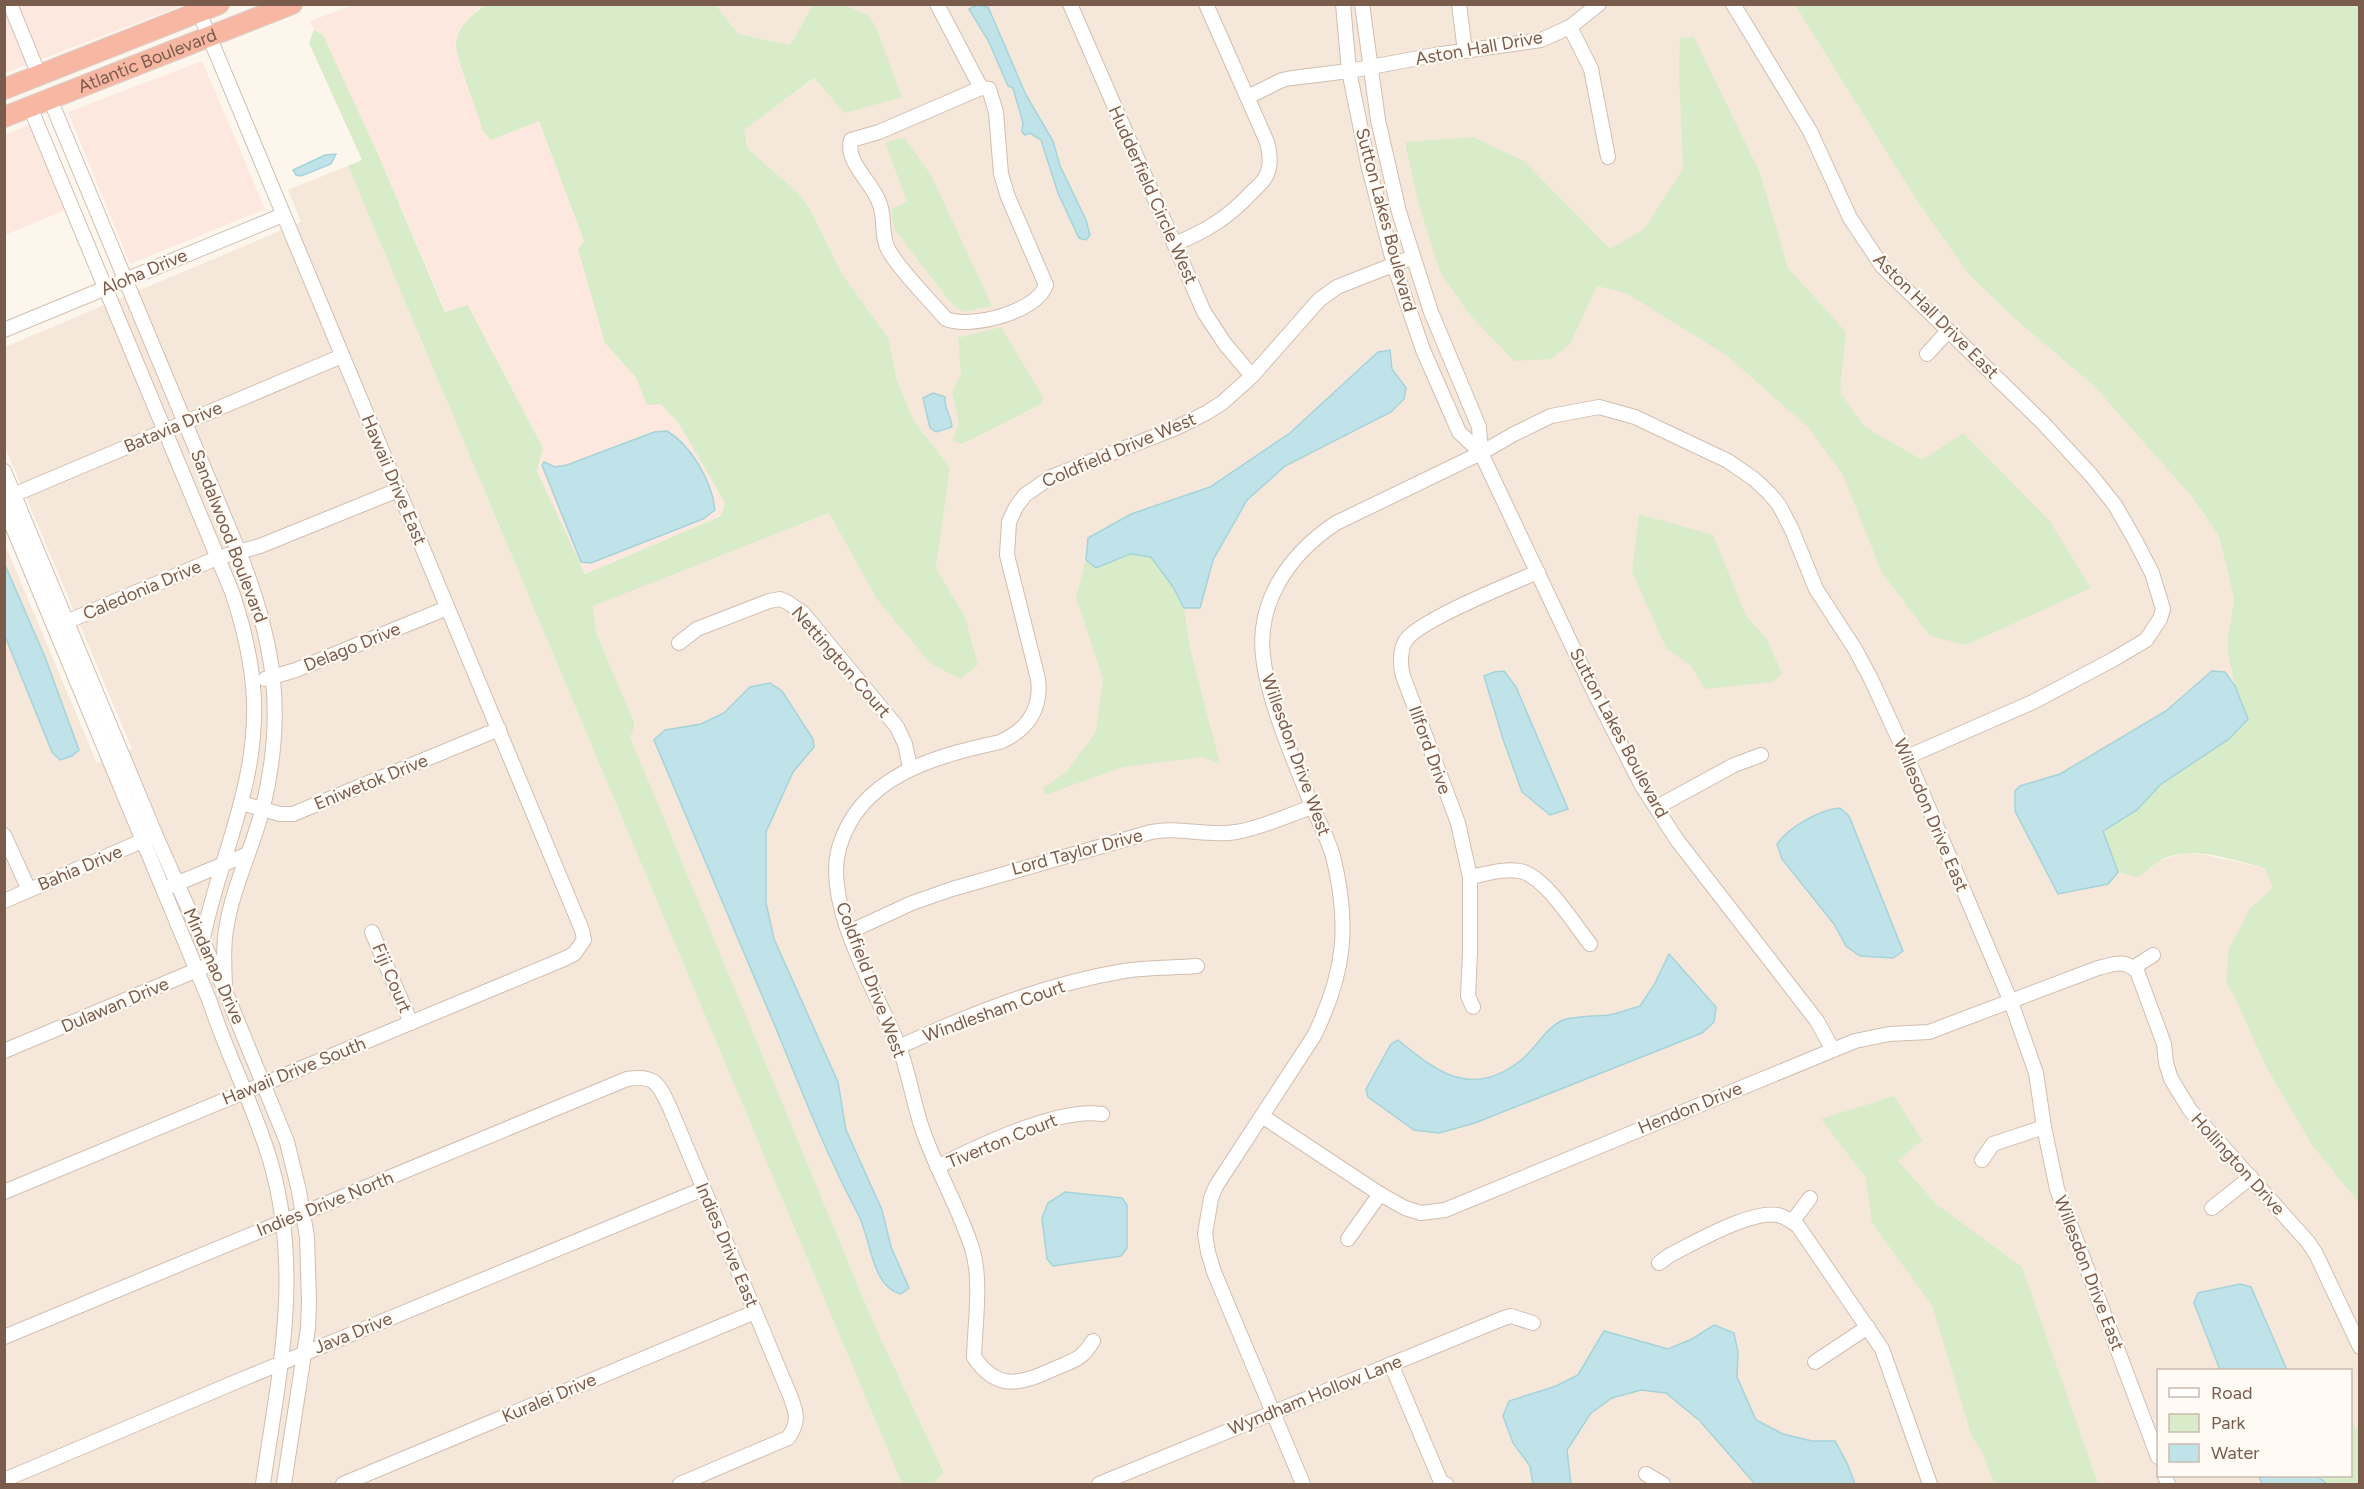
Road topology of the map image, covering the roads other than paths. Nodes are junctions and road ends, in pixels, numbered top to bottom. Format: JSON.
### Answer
{"nodes":[{"id":1,"x":10,"y":4,"type":"edge"},
{"id":2,"x":219,"y":4,"type":"edge"},
{"id":3,"x":292,"y":4,"type":"edge"},
{"id":4,"x":937,"y":4,"type":"edge"},
{"id":5,"x":1070,"y":4,"type":"edge"},
{"id":6,"x":1206,"y":4,"type":"edge"},
{"id":7,"x":1343,"y":4,"type":"edge"},
{"id":8,"x":1362,"y":4,"type":"edge"},
{"id":9,"x":1459,"y":4,"type":"edge"},
{"id":10,"x":1599,"y":4,"type":"edge"},
{"id":11,"x":1733,"y":4,"type":"edge"},
{"id":12,"x":199,"y":12,"type":"junction"},
{"id":13,"x":1570,"y":27,"type":"junction"},
{"id":14,"x":209,"y":37,"type":"junction"},
{"id":15,"x":1465,"y":51,"type":"junction"},
{"id":16,"x":1369,"y":66,"type":"junction"},
{"id":17,"x":1349,"y":71,"type":"junction"},
{"id":18,"x":39,"y":75,"type":"junction"},
{"id":19,"x":981,"y":88,"type":"junction"},
{"id":20,"x":4,"y":89,"type":"edge"},
{"id":21,"x":1248,"y":97,"type":"junction"},
{"id":22,"x":50,"y":99,"type":"junction"},
{"id":23,"x":30,"y":107,"type":"junction"},
{"id":24,"x":4,"y":117,"type":"edge"},
{"id":25,"x":1608,"y":157,"type":"dead end"},
{"id":26,"x":82,"y":179,"type":"junction"},
{"id":27,"x":65,"y":189,"type":"junction"},
{"id":28,"x":283,"y":215,"type":"junction"},
{"id":29,"x":1174,"y":244,"type":"junction"},
{"id":30,"x":1413,"y":257,"type":"junction"},
{"id":31,"x":1394,"y":265,"type":"junction"},
{"id":32,"x":125,"y":280,"type":"junction"},
{"id":33,"x":106,"y":288,"type":"junction"},
{"id":34,"x":4,"y":330,"type":"edge"},
{"id":35,"x":1948,"y":331,"type":"junction"},
{"id":36,"x":1927,"y":354,"type":"dead end"},
{"id":37,"x":342,"y":356,"type":"junction"},
{"id":38,"x":1252,"y":376,"type":"junction"},
{"id":39,"x":184,"y":422,"type":"junction"},
{"id":40,"x":164,"y":430,"type":"junction"},
{"id":41,"x":1481,"y":453,"type":"junction"},
{"id":42,"x":4,"y":471,"type":"edge"},
{"id":43,"x":398,"y":490,"type":"junction"},
{"id":44,"x":9,"y":496,"type":"edge"},
{"id":45,"x":4,"y":506,"type":"edge"},
{"id":46,"x":239,"y":552,"type":"junction"},
{"id":47,"x":217,"y":558,"type":"junction"},
{"id":48,"x":1538,"y":572,"type":"junction"},
{"id":49,"x":447,"y":608,"type":"junction"},
{"id":50,"x":61,"y":624,"type":"junction"},
{"id":51,"x":679,"y":643,"type":"dead end"},
{"id":52,"x":274,"y":677,"type":"junction"},
{"id":53,"x":254,"y":681,"type":"junction"},
{"id":54,"x":499,"y":729,"type":"junction"},
{"id":55,"x":1761,"y":755,"type":"dead end"},
{"id":56,"x":1907,"y":757,"type":"junction"},
{"id":57,"x":910,"y":767,"type":"junction"},
{"id":58,"x":241,"y":802,"type":"junction"},
{"id":59,"x":1312,"y":807,"type":"junction"},
{"id":60,"x":1657,"y":807,"type":"junction"},
{"id":61,"x":263,"y":808,"type":"junction"},
{"id":62,"x":4,"y":835,"type":"edge"},
{"id":63,"x":149,"y":838,"type":"junction"},
{"id":64,"x":248,"y":854,"type":"junction"},
{"id":65,"x":222,"y":865,"type":"junction"},
{"id":66,"x":1470,"y":877,"type":"junction"},
{"id":67,"x":177,"y":882,"type":"junction"},
{"id":68,"x":28,"y":890,"type":"junction"},
{"id":69,"x":164,"y":890,"type":"junction"},
{"id":70,"x":4,"y":901,"type":"edge"},
{"id":71,"x":372,"y":932,"type":"dead end"},
{"id":72,"x":849,"y":932,"type":"junction"},
{"id":73,"x":202,"y":944,"type":"junction"},
{"id":74,"x":1590,"y":944,"type":"dead end"},
{"id":75,"x":580,"y":947,"type":"joint"},
{"id":76,"x":2153,"y":954,"type":"dead end"},
{"id":77,"x":218,"y":960,"type":"junction"},
{"id":78,"x":1197,"y":966,"type":"dead end"},
{"id":79,"x":196,"y":970,"type":"junction"},
{"id":80,"x":2135,"y":970,"type":"junction"},
{"id":81,"x":2011,"y":1002,"type":"junction"},
{"id":82,"x":1473,"y":1007,"type":"dead end"},
{"id":83,"x":411,"y":1023,"type":"junction"},
{"id":84,"x":899,"y":1047,"type":"junction"},
{"id":85,"x":1833,"y":1050,"type":"junction"},
{"id":86,"x":4,"y":1051,"type":"edge"},
{"id":87,"x":646,"y":1078,"type":"joint"},
{"id":88,"x":264,"y":1083,"type":"junction"},
{"id":89,"x":243,"y":1091,"type":"junction"},
{"id":90,"x":1102,"y":1114,"type":"dead end"},
{"id":91,"x":1262,"y":1116,"type":"junction"},
{"id":92,"x":2044,"y":1127,"type":"junction"},
{"id":93,"x":1982,"y":1160,"type":"dead end"},
{"id":94,"x":937,"y":1167,"type":"junction"},
{"id":95,"x":2251,"y":1178,"type":"junction"},
{"id":96,"x":703,"y":1189,"type":"junction"},
{"id":97,"x":4,"y":1192,"type":"edge"},
{"id":98,"x":1380,"y":1194,"type":"junction"},
{"id":99,"x":1810,"y":1197,"type":"dead end"},
{"id":100,"x":2212,"y":1208,"type":"dead end"},
{"id":101,"x":303,"y":1213,"type":"junction"},
{"id":102,"x":283,"y":1221,"type":"junction"},
{"id":103,"x":1792,"y":1222,"type":"junction"},
{"id":104,"x":1347,"y":1239,"type":"dead end"},
{"id":105,"x":1659,"y":1263,"type":"dead end"},
{"id":106,"x":755,"y":1312,"type":"junction"},
{"id":107,"x":1533,"y":1323,"type":"dead end"},
{"id":108,"x":1868,"y":1327,"type":"junction"},
{"id":109,"x":4,"y":1337,"type":"edge"},
{"id":110,"x":1093,"y":1341,"type":"dead end"},
{"id":111,"x":2360,"y":1347,"type":"edge"},
{"id":112,"x":304,"y":1353,"type":"junction"},
{"id":113,"x":1815,"y":1362,"type":"dead end"},
{"id":114,"x":1391,"y":1364,"type":"junction"},
{"id":115,"x":280,"y":1365,"type":"junction"},
{"id":116,"x":1272,"y":1412,"type":"junction"},
{"id":117,"x":2157,"y":1454,"type":"edge"},
{"id":118,"x":1646,"y":1474,"type":"dead end"},
{"id":119,"x":4,"y":1480,"type":"edge"},
{"id":120,"x":263,"y":1485,"type":"edge"},
{"id":121,"x":284,"y":1485,"type":"edge"},
{"id":122,"x":343,"y":1485,"type":"edge"},
{"id":123,"x":680,"y":1485,"type":"edge"},
{"id":124,"x":1099,"y":1485,"type":"edge"},
{"id":125,"x":1303,"y":1485,"type":"edge"},
{"id":126,"x":1446,"y":1485,"type":"edge"},
{"id":127,"x":1664,"y":1485,"type":"edge"},
{"id":128,"x":1930,"y":1485,"type":"edge"}],
"edges":[{"from":1,"to":18,"type":"street"},
{"from":2,"to":12,"type":"highway","name":"Atlantic Boulevard"},
{"from":3,"to":14,"type":"highway","name":"Atlantic Boulevard"},
{"from":4,"to":19,"type":"street"},
{"from":5,"to":29,"type":"street","name":"Hudderfield Circle West"},
{"from":6,"to":21,"type":"street"},
{"from":7,"to":17,"type":"street","name":"Sutton Lakes Boulevard"},
{"from":8,"to":16,"type":"street","name":"Sutton Lakes Boulevard"},
{"from":9,"to":15,"type":"street"},
{"from":10,"to":13,"type":"street","name":"Aston Hall Drive"},
{"from":11,"to":35,"type":"street","name":"Aston Hall Drive East"},
{"from":12,"to":14,"type":"street","name":"Hawaii Drive East"},
{"from":12,"to":18,"type":"highway","name":"Atlantic Boulevard"},
{"from":13,"to":15,"type":"street","name":"Aston Hall Drive"},
{"from":13,"to":25,"type":"street"},
{"from":14,"to":22,"type":"highway","name":"Atlantic Boulevard"},
{"from":14,"to":28,"type":"street","name":"Hawaii Drive East"},
{"from":15,"to":16,"type":"street","name":"Aston Hall Drive"},
{"from":16,"to":17,"type":"street","name":"Aston Hall Drive"},
{"from":16,"to":30,"type":"street","name":"Sutton Lakes Boulevard"},
{"from":17,"to":21,"type":"street","name":"Aston Hall Drive"},
{"from":17,"to":31,"type":"street","name":"Sutton Lakes Boulevard"},
{"from":18,"to":20,"type":"highway","name":"Atlantic Boulevard"},
{"from":19,"to":19,"type":"street"},
{"from":21,"to":29,"type":"street"},
{"from":22,"to":23,"type":"highway","name":"Atlantic Boulevard"},
{"from":22,"to":26,"type":"street","name":"Sandalwood Boulevard"},
{"from":23,"to":24,"type":"highway","name":"Atlantic Boulevard"},
{"from":23,"to":27,"type":"street","name":"Sandalwood Boulevard"},
{"from":26,"to":27,"type":"street"},
{"from":26,"to":32,"type":"street","name":"Sandalwood Boulevard"},
{"from":27,"to":33,"type":"street","name":"Sandalwood Boulevard"},
{"from":28,"to":32,"type":"street","name":"Aloha Drive"},
{"from":28,"to":37,"type":"street","name":"Hawaii Drive East"},
{"from":29,"to":38,"type":"street","name":"Hudderfield Circle West"},
{"from":30,"to":31,"type":"street","name":"Coldfield Drive West"},
{"from":30,"to":41,"type":"street","name":"Sutton Lakes Boulevard"},
{"from":31,"to":38,"type":"street","name":"Coldfield Drive West"},
{"from":31,"to":41,"type":"street","name":"Sutton Lakes Boulevard"},
{"from":32,"to":33,"type":"street","name":"Aloha Drive"},
{"from":32,"to":39,"type":"street","name":"Sandalwood Boulevard"},
{"from":33,"to":34,"type":"street","name":"Aloha Drive"},
{"from":33,"to":40,"type":"street","name":"Sandalwood Boulevard"},
{"from":35,"to":36,"type":"street"},
{"from":35,"to":56,"type":"street","name":"Aston Hall Drive East"},
{"from":37,"to":39,"type":"street","name":"Batavia Drive"},
{"from":37,"to":43,"type":"street","name":"Hawaii Drive East"},
{"from":38,"to":57,"type":"street","name":"Coldfield Drive West"},
{"from":39,"to":40,"type":"street","name":"Batavia Drive"},
{"from":39,"to":46,"type":"street","name":"Sandalwood Boulevard"},
{"from":40,"to":44,"type":"street","name":"Batavia Drive"},
{"from":40,"to":47,"type":"street","name":"Sandalwood Boulevard"},
{"from":41,"to":48,"type":"street","name":"Sutton Lakes Boulevard"},
{"from":41,"to":56,"type":"street","name":"Willesdon Drive East"},
{"from":41,"to":59,"type":"street","name":"Willesdon Drive West"},
{"from":42,"to":44,"type":"street","name":"Mindanao Drive"},
{"from":43,"to":46,"type":"street","name":"Caledonia Drive"},
{"from":43,"to":49,"type":"street","name":"Hawaii Drive East"},
{"from":44,"to":50,"type":"street","name":"Mindanao Drive"},
{"from":45,"to":50,"type":"street","name":"Mindanao Drive"},
{"from":46,"to":47,"type":"street","name":"Caledonia Drive"},
{"from":46,"to":52,"type":"street","name":"Sandalwood Boulevard"},
{"from":47,"to":50,"type":"street","name":"Caledonia Drive"},
{"from":47,"to":53,"type":"street","name":"Sandalwood Boulevard"},
{"from":48,"to":60,"type":"street","name":"Sutton Lakes Boulevard"},
{"from":48,"to":66,"type":"street","name":"Illford Drive"},
{"from":49,"to":52,"type":"street","name":"Delago Drive"},
{"from":49,"to":54,"type":"street","name":"Hawaii Drive East"},
{"from":50,"to":63,"type":"street","name":"Mindanao Drive"},
{"from":51,"to":57,"type":"street","name":"Nettington Court"},
{"from":52,"to":53,"type":"street","name":"Delago Drive"},
{"from":52,"to":61,"type":"street","name":"Sandalwood Boulevard"},
{"from":53,"to":58,"type":"street","name":"Sandalwood Boulevard"},
{"from":54,"to":61,"type":"street","name":"Eniwetok Drive"},
{"from":54,"to":75,"type":"street","name":"Hawaii Drive East"},
{"from":55,"to":60,"type":"street"},
{"from":56,"to":81,"type":"street","name":"Willesdon Drive East"},
{"from":57,"to":72,"type":"street","name":"Coldfield Drive West"},
{"from":58,"to":61,"type":"street","name":"Eniwetok Drive"},
{"from":58,"to":65,"type":"street","name":"Sandalwood Boulevard"},
{"from":59,"to":72,"type":"street","name":"Lord Taylor Drive"},
{"from":59,"to":91,"type":"street","name":"Willesdon Drive West"},
{"from":60,"to":85,"type":"street","name":"Sutton Lakes Boulevard"},
{"from":61,"to":64,"type":"street","name":"Sandalwood Boulevard"},
{"from":62,"to":68,"type":"street"},
{"from":63,"to":67,"type":"street","name":"Mindanao Drive"},
{"from":63,"to":68,"type":"street","name":"Bahia Drive"},
{"from":63,"to":69,"type":"street","name":"Mindanao Drive"},
{"from":64,"to":65,"type":"street"},
{"from":64,"to":77,"type":"street","name":"Sandalwood Boulevard"},
{"from":65,"to":67,"type":"street"},
{"from":65,"to":73,"type":"street","name":"Sandalwood Boulevard"},
{"from":66,"to":74,"type":"street"},
{"from":66,"to":82,"type":"street","name":"Illford Drive"},
{"from":67,"to":69,"type":"street"},
{"from":67,"to":73,"type":"street","name":"Mindanao Drive"},
{"from":68,"to":70,"type":"street","name":"Bahia Drive"},
{"from":69,"to":79,"type":"street","name":"Mindanao Drive"},
{"from":71,"to":83,"type":"street","name":"Fiji Court"},
{"from":72,"to":84,"type":"street","name":"Coldfield Drive West"},
{"from":73,"to":77,"type":"street","name":"Mindanao Drive"},
{"from":73,"to":79,"type":"street","name":"Sandalwood Boulevard"},
{"from":75,"to":83,"type":"street","name":"Hawaii Drive South"},
{"from":76,"to":80,"type":"street"},
{"from":77,"to":79,"type":"street","name":"Dulawan Drive"},
{"from":77,"to":88,"type":"street","name":"Mindanao Drive"},
{"from":78,"to":84,"type":"street","name":"Windlesham Court"},
{"from":79,"to":86,"type":"street","name":"Dulawan Drive"},
{"from":79,"to":89,"type":"street","name":"Mindanao Drive"},
{"from":80,"to":81,"type":"street","name":"Hendon Drive"},
{"from":80,"to":95,"type":"street","name":"Hollington Drive"},
{"from":81,"to":85,"type":"street","name":"Hendon Drive"},
{"from":81,"to":92,"type":"street","name":"Willesdon Drive East"},
{"from":83,"to":88,"type":"street","name":"Hawaii Drive South"},
{"from":84,"to":94,"type":"street","name":"Coldfield Drive West"},
{"from":85,"to":98,"type":"street","name":"Hendon Drive"},
{"from":87,"to":96,"type":"street","name":"Indies Drive East"},
{"from":87,"to":101,"type":"street","name":"Indies Drive North"},
{"from":88,"to":89,"type":"street","name":"Hawaii Drive South"},
{"from":88,"to":101,"type":"street","name":"Mindanao Drive"},
{"from":89,"to":97,"type":"street","name":"Hawaii Drive South"},
{"from":89,"to":102,"type":"street","name":"Mindanao Drive"},
{"from":90,"to":94,"type":"street","name":"Tiverton Court"},
{"from":91,"to":98,"type":"street","name":"Hendon Drive"},
{"from":91,"to":116,"type":"street","name":"Willesdon Drive West"},
{"from":92,"to":93,"type":"street"},
{"from":92,"to":117,"type":"street","name":"Willesdon Drive East"},
{"from":94,"to":110,"type":"street","name":"Coldfield Drive West"},
{"from":95,"to":100,"type":"street"},
{"from":95,"to":111,"type":"street","name":"Hollington Drive"},
{"from":96,"to":106,"type":"street","name":"Indies Drive East"},
{"from":96,"to":112,"type":"street","name":"Java Drive"},
{"from":98,"to":104,"type":"street"},
{"from":99,"to":103,"type":"street"},
{"from":101,"to":102,"type":"street","name":"Indies Drive North"},
{"from":101,"to":112,"type":"street","name":"Mindanao Drive"},
{"from":102,"to":109,"type":"street","name":"Indies Drive North"},
{"from":102,"to":115,"type":"street","name":"Mindanao Drive"},
{"from":103,"to":105,"type":"street"},
{"from":103,"to":108,"type":"street"},
{"from":106,"to":122,"type":"street","name":"Kuralei Drive"},
{"from":106,"to":123,"type":"street","name":"Indies Drive East"},
{"from":107,"to":114,"type":"street","name":"Wyndham Hollow Lane"},
{"from":108,"to":113,"type":"street"},
{"from":108,"to":128,"type":"street"},
{"from":112,"to":115,"type":"street","name":"Java Drive"},
{"from":112,"to":121,"type":"street","name":"Mindanao Drive"},
{"from":114,"to":116,"type":"street","name":"Wyndham Hollow Lane"},
{"from":114,"to":126,"type":"street"},
{"from":115,"to":119,"type":"street","name":"Java Drive"},
{"from":115,"to":120,"type":"street","name":"Mindanao Drive"},
{"from":116,"to":124,"type":"street","name":"Wyndham Hollow Lane"},
{"from":116,"to":125,"type":"street","name":"Willesdon Drive West"},
{"from":118,"to":127,"type":"street"}]}
